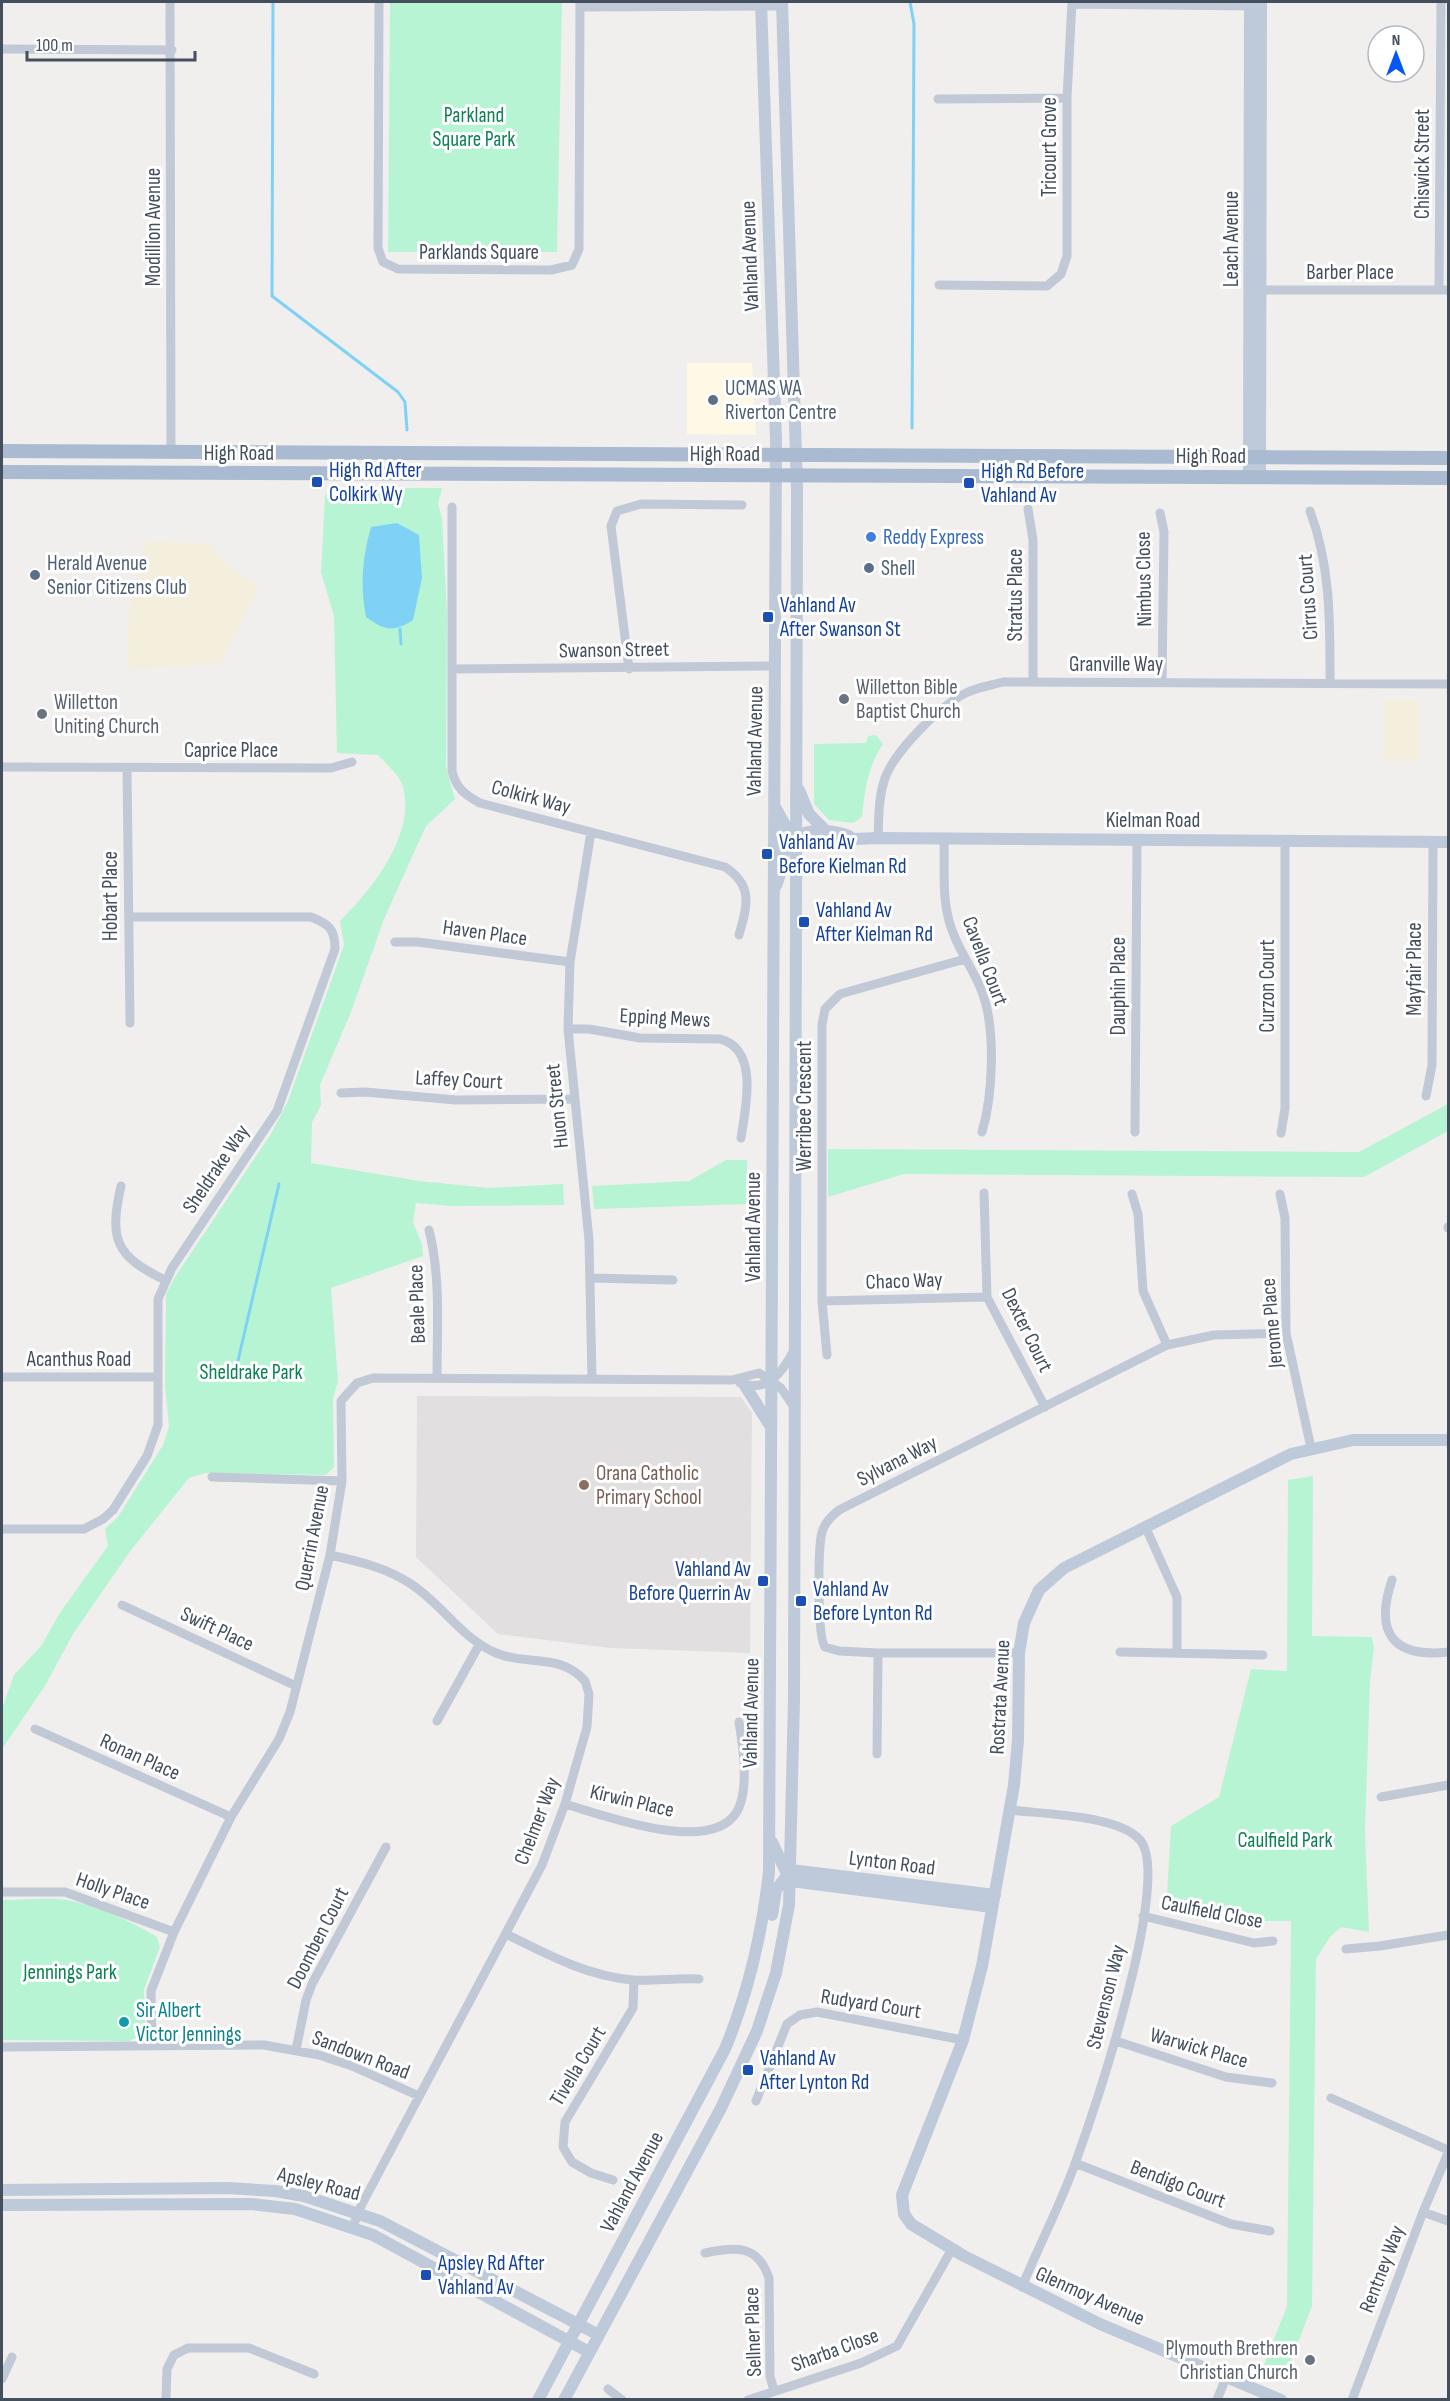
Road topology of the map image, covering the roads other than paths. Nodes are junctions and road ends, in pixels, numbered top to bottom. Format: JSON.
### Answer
{"nodes":[{"id":1,"x":170,"y":2,"type":"edge"},
{"id":2,"x":379,"y":2,"type":"edge"},
{"id":3,"x":1441,"y":2,"type":"edge"},
{"id":4,"x":1072,"y":3,"type":"edge"},
{"id":5,"x":580,"y":4,"type":"edge"},
{"id":6,"x":761,"y":4,"type":"edge"},
{"id":7,"x":782,"y":4,"type":"edge"},
{"id":8,"x":1256,"y":4,"type":"edge"},
{"id":9,"x":2,"y":49,"type":"edge"},
{"id":10,"x":172,"y":50,"type":"junction"},
{"id":11,"x":1067,"y":98,"type":"junction"},
{"id":12,"x":938,"y":99,"type":"dead end"},
{"id":13,"x":939,"y":285,"type":"dead end"},
{"id":14,"x":1256,"y":290,"type":"junction"},
{"id":15,"x":1444,"y":290,"type":"edge"},
{"id":16,"x":2,"y":451,"type":"edge"},
{"id":17,"x":171,"y":452,"type":"junction"},
{"id":18,"x":776,"y":454,"type":"junction"},
{"id":19,"x":797,"y":454,"type":"junction"},
{"id":20,"x":1255,"y":457,"type":"junction"},
{"id":21,"x":1449,"y":458,"type":"edge"},
{"id":22,"x":2,"y":472,"type":"edge"},
{"id":23,"x":775,"y":475,"type":"junction"},
{"id":24,"x":797,"y":475,"type":"junction"},
{"id":25,"x":1255,"y":477,"type":"junction"},
{"id":26,"x":1449,"y":478,"type":"edge"},
{"id":27,"x":742,"y":505,"type":"dead end"},
{"id":28,"x":452,"y":507,"type":"dead end"},
{"id":29,"x":1028,"y":509,"type":"dead end"},
{"id":30,"x":1310,"y":511,"type":"dead end"},
{"id":31,"x":1160,"y":513,"type":"dead end"},
{"id":32,"x":775,"y":666,"type":"junction"},
{"id":33,"x":453,"y":669,"type":"junction"},
{"id":34,"x":629,"y":669,"type":"junction"},
{"id":35,"x":1033,"y":682,"type":"junction"},
{"id":36,"x":1162,"y":682,"type":"junction"},
{"id":37,"x":1329,"y":683,"type":"junction"},
{"id":38,"x":1449,"y":684,"type":"edge"},
{"id":39,"x":352,"y":762,"type":"dead end"},
{"id":40,"x":2,"y":766,"type":"edge"},
{"id":41,"x":127,"y":768,"type":"junction"},
{"id":42,"x":796,"y":783,"type":"junction"},
{"id":43,"x":773,"y":804,"type":"junction"},
{"id":44,"x":591,"y":832,"type":"junction"},
{"id":45,"x":828,"y":832,"type":"junction"},
{"id":46,"x":802,"y":836,"type":"junction"},
{"id":47,"x":857,"y":838,"type":"junction"},
{"id":48,"x":878,"y":838,"type":"junction"},
{"id":49,"x":944,"y":839,"type":"junction"},
{"id":50,"x":1137,"y":840,"type":"junction"},
{"id":51,"x":1285,"y":840,"type":"junction"},
{"id":52,"x":1433,"y":841,"type":"junction"},
{"id":53,"x":1449,"y":842,"type":"edge"},
{"id":54,"x":774,"y":890,"type":"junction"},
{"id":55,"x":129,"y":917,"type":"junction"},
{"id":56,"x":739,"y":935,"type":"dead end"},
{"id":57,"x":395,"y":942,"type":"dead end"},
{"id":58,"x":965,"y":959,"type":"junction"},
{"id":59,"x":570,"y":962,"type":"junction"},
{"id":60,"x":130,"y":1023,"type":"dead end"},
{"id":61,"x":568,"y":1029,"type":"junction"},
{"id":62,"x":341,"y":1093,"type":"dead end"},
{"id":63,"x":1426,"y":1096,"type":"dead end"},
{"id":64,"x":574,"y":1099,"type":"junction"},
{"id":65,"x":982,"y":1132,"type":"dead end"},
{"id":66,"x":1135,"y":1132,"type":"dead end"},
{"id":67,"x":1281,"y":1132,"type":"dead end"},
{"id":68,"x":741,"y":1138,"type":"dead end"},
{"id":69,"x":121,"y":1186,"type":"dead end"},
{"id":70,"x":984,"y":1193,"type":"dead end"},
{"id":71,"x":1132,"y":1194,"type":"dead end"},
{"id":72,"x":1280,"y":1194,"type":"dead end"},
{"id":73,"x":429,"y":1230,"type":"dead end"},
{"id":74,"x":592,"y":1278,"type":"junction"},
{"id":75,"x":165,"y":1280,"type":"junction"},
{"id":76,"x":673,"y":1280,"type":"dead end"},
{"id":77,"x":987,"y":1297,"type":"junction"},
{"id":78,"x":822,"y":1301,"type":"junction"},
{"id":79,"x":1286,"y":1333,"type":"junction"},
{"id":80,"x":1167,"y":1345,"type":"junction"},
{"id":81,"x":794,"y":1350,"type":"junction"},
{"id":82,"x":827,"y":1355,"type":"dead end"},
{"id":83,"x":2,"y":1377,"type":"edge"},
{"id":84,"x":157,"y":1377,"type":"junction"},
{"id":85,"x":437,"y":1378,"type":"junction"},
{"id":86,"x":592,"y":1378,"type":"junction"},
{"id":87,"x":772,"y":1381,"type":"junction"},
{"id":88,"x":738,"y":1382,"type":"junction"},
{"id":89,"x":794,"y":1407,"type":"junction"},
{"id":90,"x":1045,"y":1407,"type":"junction"},
{"id":91,"x":772,"y":1428,"type":"junction"},
{"id":92,"x":1449,"y":1440,"type":"edge"},
{"id":93,"x":1311,"y":1448,"type":"junction"},
{"id":94,"x":213,"y":1477,"type":"dead end"},
{"id":95,"x":342,"y":1481,"type":"junction"},
{"id":96,"x":1145,"y":1526,"type":"junction"},
{"id":97,"x":2,"y":1529,"type":"edge"},
{"id":98,"x":330,"y":1555,"type":"junction"},
{"id":99,"x":1392,"y":1580,"type":"dead end"},
{"id":100,"x":122,"y":1605,"type":"dead end"},
{"id":101,"x":479,"y":1645,"type":"junction"},
{"id":102,"x":1120,"y":1652,"type":"dead end"},
{"id":103,"x":1449,"y":1652,"type":"edge"},
{"id":104,"x":878,"y":1653,"type":"junction"},
{"id":105,"x":1019,"y":1653,"type":"junction"},
{"id":106,"x":1177,"y":1653,"type":"junction"},
{"id":107,"x":1263,"y":1655,"type":"dead end"},
{"id":108,"x":296,"y":1686,"type":"junction"},
{"id":109,"x":437,"y":1721,"type":"dead end"},
{"id":110,"x":739,"y":1722,"type":"dead end"},
{"id":111,"x":35,"y":1729,"type":"dead end"},
{"id":112,"x":877,"y":1754,"type":"dead end"},
{"id":113,"x":1449,"y":1785,"type":"edge"},
{"id":114,"x":1381,"y":1797,"type":"dead end"},
{"id":115,"x":565,"y":1804,"type":"junction"},
{"id":116,"x":1010,"y":1810,"type":"junction"},
{"id":117,"x":231,"y":1817,"type":"junction"},
{"id":118,"x":769,"y":1834,"type":"junction"},
{"id":119,"x":386,"y":1847,"type":"dead end"},
{"id":120,"x":790,"y":1876,"type":"junction"},
{"id":121,"x":2,"y":1892,"type":"edge"},
{"id":122,"x":994,"y":1901,"type":"junction"},
{"id":123,"x":1143,"y":1916,"type":"junction"},
{"id":124,"x":174,"y":1932,"type":"junction"},
{"id":125,"x":506,"y":1934,"type":"junction"},
{"id":126,"x":1449,"y":1935,"type":"edge"},
{"id":127,"x":1273,"y":1941,"type":"dead end"},
{"id":128,"x":1346,"y":1948,"type":"dead end"},
{"id":129,"x":757,"y":1954,"type":"junction"},
{"id":130,"x":699,"y":1979,"type":"dead end"},
{"id":131,"x":634,"y":1980,"type":"junction"},
{"id":132,"x":963,"y":2040,"type":"junction"},
{"id":133,"x":1116,"y":2041,"type":"junction"},
{"id":134,"x":152,"y":2045,"type":"junction"},
{"id":135,"x":2,"y":2047,"type":"edge"},
{"id":136,"x":296,"y":2050,"type":"junction"},
{"id":137,"x":1272,"y":2084,"type":"dead end"},
{"id":138,"x":419,"y":2096,"type":"junction"},
{"id":139,"x":1331,"y":2098,"type":"dead end"},
{"id":140,"x":756,"y":2101,"type":"dead end"},
{"id":141,"x":1449,"y":2152,"type":"edge"},
{"id":142,"x":1075,"y":2163,"type":"junction"},
{"id":143,"x":612,"y":2180,"type":"dead end"},
{"id":144,"x":2,"y":2190,"type":"edge"},
{"id":145,"x":902,"y":2203,"type":"joint"},
{"id":146,"x":2,"y":2205,"type":"edge"},
{"id":147,"x":359,"y":2212,"type":"junction"},
{"id":148,"x":1423,"y":2212,"type":"junction"},
{"id":149,"x":1449,"y":2221,"type":"edge"},
{"id":150,"x":353,"y":2226,"type":"junction"},
{"id":151,"x":1270,"y":2231,"type":"dead end"},
{"id":152,"x":952,"y":2249,"type":"junction"},
{"id":153,"x":705,"y":2253,"type":"dead end"},
{"id":154,"x":1022,"y":2286,"type":"junction"},
{"id":155,"x":578,"y":2323,"type":"junction"},
{"id":156,"x":599,"y":2334,"type":"junction"},
{"id":157,"x":569,"y":2341,"type":"junction"},
{"id":158,"x":590,"y":2352,"type":"junction"},
{"id":159,"x":12,"y":2357,"type":"dead end"},
{"id":160,"x":314,"y":2374,"type":"dead end"},
{"id":161,"x":1227,"y":2375,"type":"junction"},
{"id":162,"x":2,"y":2379,"type":"edge"},
{"id":163,"x":608,"y":2388,"type":"dead end"},
{"id":164,"x":774,"y":2391,"type":"junction"},
{"id":165,"x":166,"y":2400,"type":"edge"},
{"id":166,"x":538,"y":2400,"type":"edge"},
{"id":167,"x":564,"y":2400,"type":"edge"},
{"id":168,"x":622,"y":2400,"type":"edge"},
{"id":169,"x":748,"y":2400,"type":"edge"},
{"id":170,"x":1217,"y":2400,"type":"edge"},
{"id":171,"x":1281,"y":2400,"type":"edge"},
{"id":172,"x":1352,"y":2400,"type":"edge"}],
"edges":[{"from":1,"to":10,"type":"street","name":"Modillion Avenue"},
{"from":2,"to":5,"type":"street","name":"Parklands Square"},
{"from":3,"to":15,"type":"street","name":"Chiswick Street"},
{"from":4,"to":8,"type":"street"},
{"from":4,"to":11,"type":"street","name":"Tricourt Grove"},
{"from":5,"to":6,"type":"street"},
{"from":6,"to":7,"type":"street"},
{"from":6,"to":18,"type":"main road","name":"Vahland Avenue"},
{"from":7,"to":19,"type":"main road","name":"Vahland Avenue"},
{"from":8,"to":14,"type":"main road","name":"Leach Avenue"},
{"from":9,"to":10,"type":"street"},
{"from":10,"to":17,"type":"street","name":"Modillion Avenue"},
{"from":11,"to":12,"type":"street"},
{"from":11,"to":13,"type":"street","name":"Tricourt Grove"},
{"from":14,"to":15,"type":"street","name":"Barber Place"},
{"from":14,"to":20,"type":"main road","name":"Leach Avenue"},
{"from":16,"to":17,"type":"main road","name":"High Road"},
{"from":17,"to":18,"type":"main road","name":"High Road"},
{"from":18,"to":19,"type":"main road","name":"High Road"},
{"from":18,"to":23,"type":"main road","name":"Vahland Avenue"},
{"from":19,"to":20,"type":"main road","name":"High Road"},
{"from":19,"to":24,"type":"main road","name":"Vahland Avenue"},
{"from":20,"to":21,"type":"main road","name":"High Road"},
{"from":20,"to":25,"type":"main road","name":"Leach Avenue"},
{"from":22,"to":23,"type":"main road","name":"High Road"},
{"from":23,"to":24,"type":"main road","name":"High Road"},
{"from":23,"to":32,"type":"main road","name":"Vahland Avenue"},
{"from":24,"to":25,"type":"main road","name":"High Road"},
{"from":24,"to":42,"type":"main road","name":"Vahland Avenue"},
{"from":25,"to":26,"type":"main road","name":"High Road"},
{"from":27,"to":34,"type":"street"},
{"from":28,"to":33,"type":"street","name":"Colkirk Way"},
{"from":29,"to":35,"type":"street","name":"Stratus Place"},
{"from":30,"to":37,"type":"street","name":"Cirrus Court"},
{"from":31,"to":36,"type":"street","name":"Nimbus Close"},
{"from":32,"to":34,"type":"street","name":"Swanson Street"},
{"from":32,"to":43,"type":"main road","name":"Vahland Avenue"},
{"from":33,"to":34,"type":"street","name":"Swanson Street"},
{"from":33,"to":44,"type":"street","name":"Colkirk Way"},
{"from":35,"to":36,"type":"street","name":"Granville Way"},
{"from":35,"to":48,"type":"street","name":"Granville Way"},
{"from":36,"to":37,"type":"street","name":"Granville Way"},
{"from":37,"to":38,"type":"street","name":"Granville Way"},
{"from":39,"to":41,"type":"street","name":"Caprice Place"},
{"from":40,"to":41,"type":"street","name":"Caprice Place"},
{"from":41,"to":55,"type":"street","name":"Hobart Place"},
{"from":42,"to":45,"type":"main road"},
{"from":42,"to":46,"type":"main road","name":"Vahland Avenue"},
{"from":43,"to":46,"type":"main road"},
{"from":43,"to":54,"type":"main road","name":"Vahland Avenue"},
{"from":44,"to":56,"type":"street","name":"Colkirk Way"},
{"from":44,"to":59,"type":"street","name":"Huon Street"},
{"from":45,"to":46,"type":"main road","name":"Kielman Road"},
{"from":45,"to":47,"type":"main road","name":"Kielman Road"},
{"from":46,"to":47,"type":"main road","name":"Kielman Road"},
{"from":46,"to":54,"type":"main road"},
{"from":46,"to":81,"type":"main road","name":"Vahland Avenue"},
{"from":47,"to":48,"type":"main road","name":"Kielman Road"},
{"from":48,"to":49,"type":"main road","name":"Kielman Road"},
{"from":49,"to":50,"type":"main road","name":"Kielman Road"},
{"from":49,"to":58,"type":"street","name":"Cavella Court"},
{"from":50,"to":51,"type":"main road","name":"Kielman Road"},
{"from":50,"to":66,"type":"street","name":"Dauphin Place"},
{"from":51,"to":52,"type":"main road","name":"Kielman Road"},
{"from":51,"to":67,"type":"street","name":"Curzon Court"},
{"from":52,"to":53,"type":"main road","name":"Kielman Road"},
{"from":52,"to":63,"type":"street","name":"Mayfair Place"},
{"from":54,"to":87,"type":"main road","name":"Vahland Avenue"},
{"from":55,"to":60,"type":"street","name":"Hobart Place"},
{"from":55,"to":75,"type":"street","name":"Sheldrake Way"},
{"from":57,"to":59,"type":"street","name":"Haven Place"},
{"from":58,"to":65,"type":"street","name":"Cavella Court"},
{"from":58,"to":78,"type":"street","name":"Werribee Crescent"},
{"from":59,"to":61,"type":"street","name":"Huon Street"},
{"from":61,"to":64,"type":"street","name":"Huon Street"},
{"from":61,"to":68,"type":"street","name":"Epping Mews"},
{"from":62,"to":64,"type":"street","name":"Laffey Court"},
{"from":64,"to":74,"type":"street","name":"Huon Street"},
{"from":69,"to":75,"type":"street"},
{"from":70,"to":77,"type":"street","name":"Dexter Court"},
{"from":71,"to":80,"type":"street"},
{"from":72,"to":79,"type":"street","name":"Jerome Place"},
{"from":73,"to":85,"type":"street","name":"Beale Place"},
{"from":74,"to":76,"type":"street"},
{"from":74,"to":86,"type":"street","name":"Huon Street"},
{"from":75,"to":84,"type":"street","name":"Sheldrake Way"},
{"from":77,"to":78,"type":"street","name":"Chaco Way"},
{"from":77,"to":90,"type":"street","name":"Dexter Court"},
{"from":78,"to":82,"type":"street","name":"Werribee Crescent"},
{"from":79,"to":80,"type":"street","name":"Sylvana Way"},
{"from":79,"to":93,"type":"street","name":"Jerome Place"},
{"from":80,"to":90,"type":"street","name":"Sylvana Way"},
{"from":81,"to":87,"type":"street"},
{"from":81,"to":89,"type":"main road","name":"Vahland Avenue"},
{"from":83,"to":84,"type":"street","name":"Acanthus Road"},
{"from":84,"to":97,"type":"street","name":"Sheldrake Way"},
{"from":85,"to":86,"type":"street","name":"Querrin Avenue"},
{"from":85,"to":95,"type":"street","name":"Querrin Avenue"},
{"from":86,"to":88,"type":"street","name":"Querrin Avenue"},
{"from":87,"to":88,"type":"street","name":"Querrin Avenue"},
{"from":87,"to":89,"type":"street"},
{"from":87,"to":91,"type":"main road","name":"Vahland Avenue"},
{"from":88,"to":91,"type":"main road"},
{"from":89,"to":120,"type":"main road","name":"Vahland Avenue"},
{"from":90,"to":104,"type":"street","name":"Sylvana Way"},
{"from":91,"to":118,"type":"main road","name":"Vahland Avenue"},
{"from":92,"to":93,"type":"main road","name":"Rostrata Avenue"},
{"from":93,"to":96,"type":"main road","name":"Rostrata Avenue"},
{"from":94,"to":95,"type":"street"},
{"from":95,"to":98,"type":"street","name":"Querrin Avenue"},
{"from":96,"to":105,"type":"main road","name":"Rostrata Avenue"},
{"from":96,"to":106,"type":"street"},
{"from":98,"to":101,"type":"street","name":"Chelmer Way"},
{"from":98,"to":108,"type":"street","name":"Querrin Avenue"},
{"from":99,"to":103,"type":"street"},
{"from":100,"to":108,"type":"street","name":"Swift Place"},
{"from":101,"to":109,"type":"street"},
{"from":101,"to":115,"type":"street","name":"Chelmer Way"},
{"from":102,"to":106,"type":"street"},
{"from":104,"to":105,"type":"street","name":"Sylvana Way"},
{"from":104,"to":112,"type":"street"},
{"from":105,"to":116,"type":"main road","name":"Rostrata Avenue"},
{"from":106,"to":107,"type":"street"},
{"from":108,"to":117,"type":"street","name":"Querrin Avenue"},
{"from":110,"to":115,"type":"street","name":"Kirwin Place"},
{"from":111,"to":117,"type":"street","name":"Ronan Place"},
{"from":113,"to":114,"type":"street"},
{"from":115,"to":125,"type":"street","name":"Chelmer Way"},
{"from":116,"to":122,"type":"main road","name":"Rostrata Avenue"},
{"from":116,"to":123,"type":"street","name":"Stevenson Way"},
{"from":117,"to":124,"type":"street","name":"Querrin Avenue"},
{"from":118,"to":120,"type":"main road"},
{"from":118,"to":129,"type":"main road","name":"Vahland Avenue"},
{"from":119,"to":136,"type":"street","name":"Doomben Court"},
{"from":120,"to":122,"type":"main road","name":"Lynton Road"},
{"from":120,"to":129,"type":"main road"},
{"from":120,"to":156,"type":"main road","name":"Vahland Avenue"},
{"from":121,"to":124,"type":"street","name":"Holly Place"},
{"from":122,"to":132,"type":"main road","name":"Rostrata Avenue"},
{"from":123,"to":127,"type":"street","name":"Caulfield Close"},
{"from":123,"to":133,"type":"street","name":"Stevenson Way"},
{"from":124,"to":134,"type":"street","name":"Querrin Avenue"},
{"from":125,"to":131,"type":"street"},
{"from":125,"to":138,"type":"street","name":"Chelmer Way"},
{"from":126,"to":128,"type":"street"},
{"from":129,"to":155,"type":"main road","name":"Vahland Avenue"},
{"from":130,"to":131,"type":"street"},
{"from":131,"to":143,"type":"street","name":"Tivella Court"},
{"from":132,"to":140,"type":"street","name":"Rudyard Court"},
{"from":132,"to":145,"type":"main road","name":"Rostrata Avenue"},
{"from":133,"to":137,"type":"street","name":"Warwick Place"},
{"from":133,"to":142,"type":"street","name":"Stevenson Way"},
{"from":134,"to":135,"type":"street","name":"Sandown Road"},
{"from":134,"to":136,"type":"street","name":"Sandown Road"},
{"from":136,"to":138,"type":"street","name":"Sandown Road"},
{"from":138,"to":147,"type":"street","name":"Chelmer Way"},
{"from":139,"to":141,"type":"street"},
{"from":141,"to":148,"type":"street","name":"Rentney Way"},
{"from":142,"to":151,"type":"street","name":"Bendigo Court"},
{"from":142,"to":154,"type":"street","name":"Stevenson Way"},
{"from":144,"to":147,"type":"main road","name":"Apsley Road"},
{"from":145,"to":152,"type":"main road","name":"Glenmoy Avenue"},
{"from":146,"to":150,"type":"main road","name":"Apsley Road"},
{"from":147,"to":150,"type":"street","name":"Chelmer Way"},
{"from":147,"to":155,"type":"main road","name":"Apsley Road"},
{"from":148,"to":149,"type":"street"},
{"from":148,"to":172,"type":"street","name":"Rentney Way"},
{"from":150,"to":157,"type":"main road","name":"Apsley Road"},
{"from":152,"to":154,"type":"main road","name":"Glenmoy Avenue"},
{"from":152,"to":164,"type":"street","name":"Sharba Close"},
{"from":153,"to":164,"type":"street","name":"Sellner Place"},
{"from":154,"to":161,"type":"main road","name":"Glenmoy Avenue"},
{"from":155,"to":156,"type":"main road","name":"Apsley Road"},
{"from":155,"to":157,"type":"main road","name":"Vahland Avenue"},
{"from":156,"to":158,"type":"main road","name":"Vahland Avenue"},
{"from":157,"to":158,"type":"main road","name":"Apsley Road"},
{"from":157,"to":166,"type":"main road","name":"Vahland Avenue"},
{"from":158,"to":167,"type":"main road","name":"Vahland Avenue"},
{"from":159,"to":162,"type":"street"},
{"from":160,"to":165,"type":"street"},
{"from":161,"to":170,"type":"street"},
{"from":161,"to":171,"type":"main road","name":"Glenmoy Avenue"},
{"from":163,"to":168,"type":"street"},
{"from":164,"to":169,"type":"street","name":"Sharba Close"}]}
